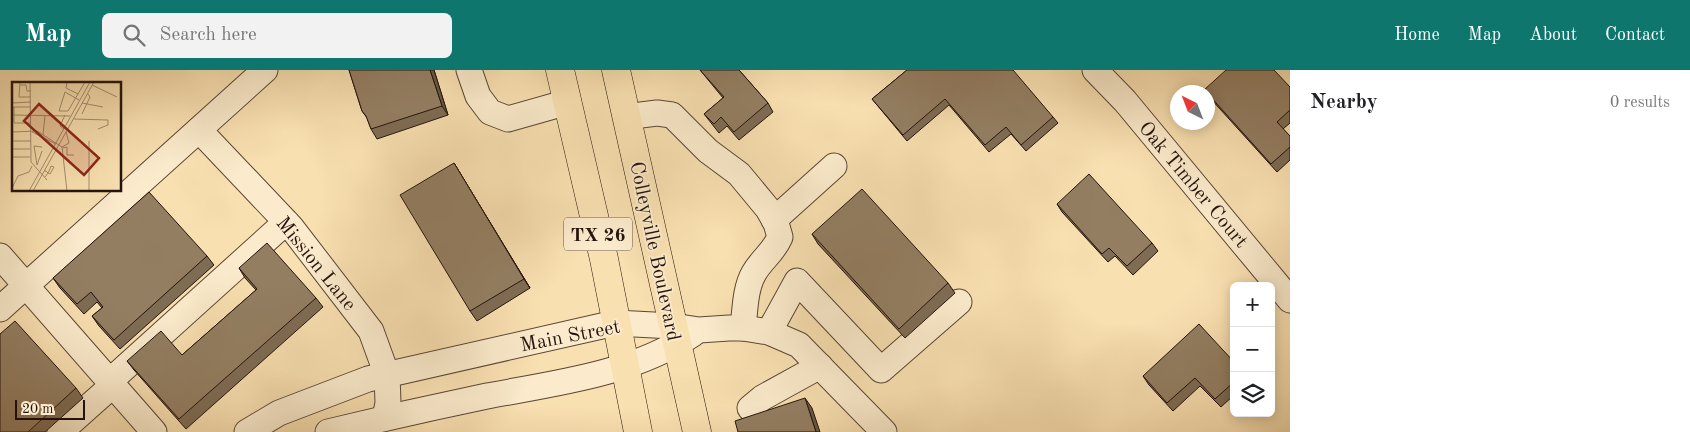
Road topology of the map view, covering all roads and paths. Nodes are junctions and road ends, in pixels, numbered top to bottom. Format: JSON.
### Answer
{"nodes":[{"id":1,"x":265,"y":70,"type":"edge"},
{"id":2,"x":469,"y":70,"type":"edge"},
{"id":3,"x":560,"y":70,"type":"edge"},
{"id":4,"x":616,"y":70,"type":"edge"},
{"id":5,"x":1095,"y":70,"type":"edge"},
{"id":6,"x":568,"y":102,"type":"junction"},
{"id":7,"x":627,"y":120,"type":"junction"},
{"id":8,"x":199,"y":130,"type":"junction"},
{"id":9,"x":834,"y":166,"type":"dead end"},
{"id":10,"x":774,"y":220,"type":"junction"},
{"id":11,"x":286,"y":222,"type":"junction"},
{"id":12,"x":0,"y":256,"type":"edge"},
{"id":13,"x":26,"y":286,"type":"junction"},
{"id":14,"x":1290,"y":300,"type":"edge"},
{"id":15,"x":959,"y":302,"type":"dead end"},
{"id":16,"x":0,"y":309,"type":"edge"},
{"id":17,"x":615,"y":323,"type":"junction"},
{"id":18,"x":743,"y":328,"type":"junction"},
{"id":19,"x":769,"y":332,"type":"junction"},
{"id":20,"x":683,"y":334,"type":"junction"},
{"id":21,"x":820,"y":366,"type":"junction"},
{"id":22,"x":625,"y":367,"type":"junction"},
{"id":23,"x":387,"y":375,"type":"junction"},
{"id":24,"x":111,"y":383,"type":"junction"},
{"id":25,"x":750,"y":408,"type":"dead end"},
{"id":26,"x":385,"y":418,"type":"junction"},
{"id":27,"x":60,"y":432,"type":"edge"},
{"id":28,"x":154,"y":432,"type":"edge"},
{"id":29,"x":247,"y":432,"type":"edge"},
{"id":30,"x":328,"y":432,"type":"edge"},
{"id":31,"x":638,"y":432,"type":"edge"},
{"id":32,"x":697,"y":432,"type":"edge"},
{"id":33,"x":884,"y":432,"type":"edge"}],
"edges":[{"from":1,"to":8,"type":"street"},
{"from":2,"to":6,"type":"street"},
{"from":3,"to":6,"type":"main road","number":"TX 26"},
{"from":4,"to":7,"type":"main road","name":"Colleyville Boulevard","number":"TX 26"},
{"from":5,"to":14,"type":"street","name":"Oak Timber Court"},
{"from":6,"to":17,"type":"main road","number":"TX 26"},
{"from":7,"to":10,"type":"street"},
{"from":7,"to":20,"type":"main road","name":"Colleyville Boulevard","number":"TX 26"},
{"from":8,"to":11,"type":"street","name":"Mission Lane"},
{"from":8,"to":13,"type":"street"},
{"from":9,"to":10,"type":"street"},
{"from":10,"to":18,"type":"street"},
{"from":11,"to":23,"type":"street","name":"Mission Lane"},
{"from":11,"to":24,"type":"street"},
{"from":12,"to":13,"type":"street"},
{"from":13,"to":16,"type":"street"},
{"from":13,"to":24,"type":"street"},
{"from":15,"to":19,"type":"street"},
{"from":17,"to":20,"type":"street","name":"Main Street"},
{"from":17,"to":22,"type":"main road","number":"TX 26"},
{"from":17,"to":23,"type":"street","name":"Main Street"},
{"from":18,"to":19,"type":"street"},
{"from":18,"to":20,"type":"street"},
{"from":19,"to":21,"type":"street"},
{"from":20,"to":22,"type":"street","name":"Main Street"},
{"from":20,"to":32,"type":"main road","name":"Colleyville Boulevard","number":"TX 26"},
{"from":21,"to":25,"type":"street"},
{"from":21,"to":33,"type":"street"},
{"from":22,"to":26,"type":"street","name":"Main Street"},
{"from":22,"to":31,"type":"main road","number":"TX 26"},
{"from":23,"to":26,"type":"street","name":"Mission Lane"},
{"from":23,"to":29,"type":"street","name":"Main Street"},
{"from":24,"to":27,"type":"street"},
{"from":24,"to":28,"type":"street"},
{"from":26,"to":30,"type":"street","name":"Main Street"}]}
